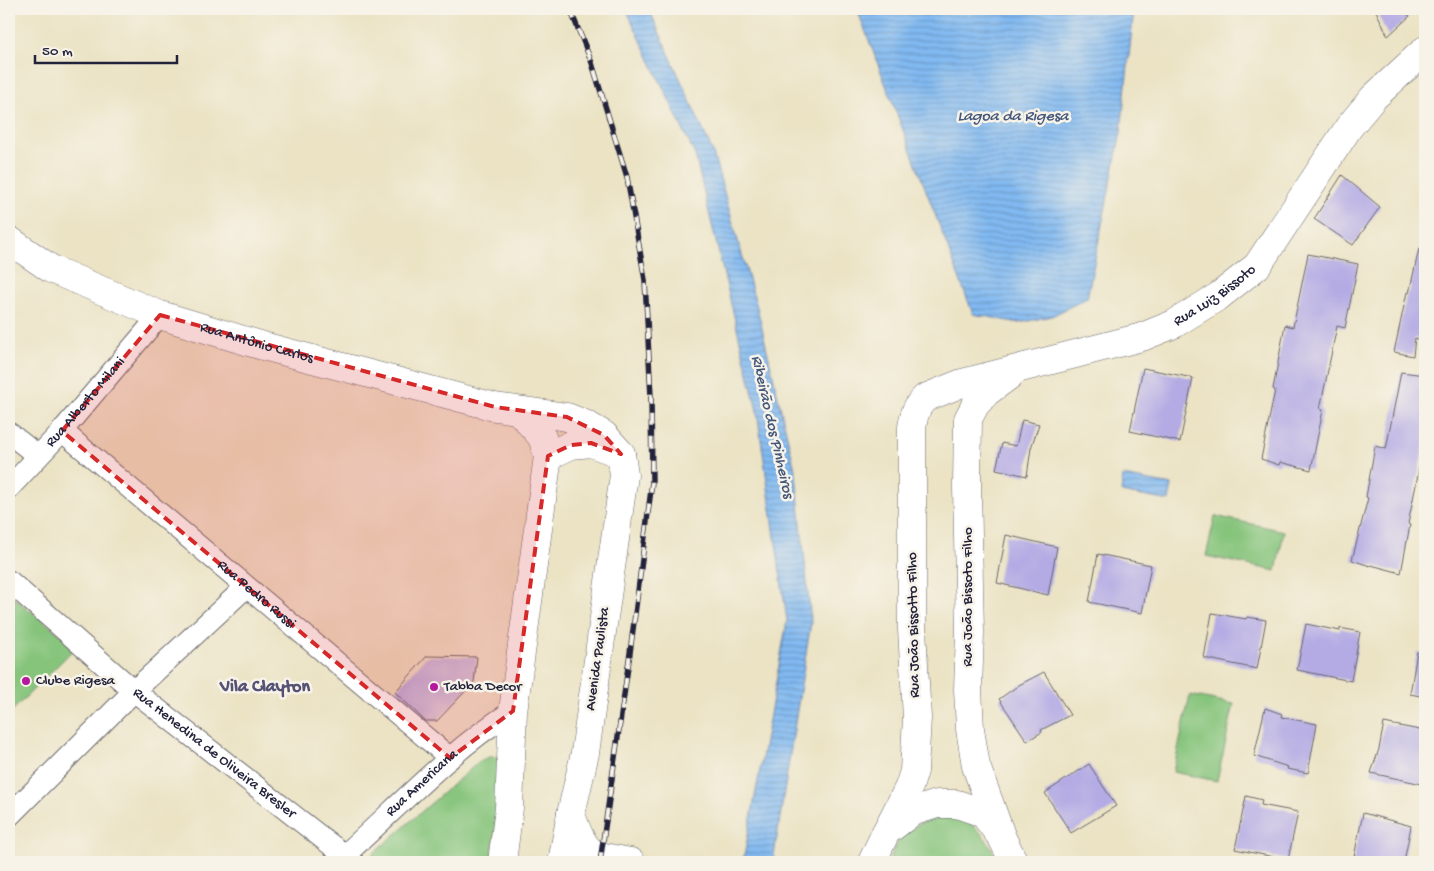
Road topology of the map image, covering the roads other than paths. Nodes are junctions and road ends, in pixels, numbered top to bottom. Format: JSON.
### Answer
{"nodes":[{"id":1,"x":1425,"y":50,"type":"edge"},
{"id":2,"x":9,"y":240,"type":"edge"},
{"id":3,"x":160,"y":315,"type":"junction"},
{"id":4,"x":1015,"y":371,"type":"junction"},
{"id":5,"x":519,"y":411,"type":"junction"},
{"id":6,"x":915,"y":413,"type":"junction"},
{"id":7,"x":968,"y":418,"type":"junction"},
{"id":8,"x":62,"y":431,"type":"junction"},
{"id":9,"x":9,"y":433,"type":"edge"},
{"id":10,"x":621,"y":454,"type":"junction"},
{"id":11,"x":38,"y":456,"type":"junction"},
{"id":12,"x":548,"y":456,"type":"junction"},
{"id":13,"x":9,"y":488,"type":"edge"},
{"id":14,"x":9,"y":581,"type":"edge"},
{"id":15,"x":246,"y":588,"type":"junction"},
{"id":16,"x":134,"y":691,"type":"junction"},
{"id":17,"x":513,"y":711,"type":"junction"},
{"id":18,"x":450,"y":758,"type":"junction"},
{"id":19,"x":571,"y":814,"type":"junction"},
{"id":20,"x":9,"y":816,"type":"edge"},
{"id":21,"x":886,"y":832,"type":"junction"},
{"id":22,"x":1012,"y":853,"type":"edge"},
{"id":23,"x":345,"y":860,"type":"edge"},
{"id":24,"x":502,"y":862,"type":"edge"},
{"id":25,"x":562,"y":862,"type":"edge"},
{"id":26,"x":631,"y":862,"type":"edge"},
{"id":27,"x":872,"y":862,"type":"edge"}],
"edges":[{"from":1,"to":4,"type":"main road","name":"Rua Luiz Bissoto"},
{"from":2,"to":3,"type":"main road","name":"Rua Antônio Carlos"},
{"from":3,"to":5,"type":"main road","name":"Rua Antônio Carlos"},
{"from":3,"to":8,"type":"street","name":"Rua Alberto Milani"},
{"from":4,"to":6,"type":"main road","name":"Rua Luiz Bissoto"},
{"from":4,"to":7,"type":"main road"},
{"from":5,"to":10,"type":"main road","name":"Rua Antônio Carlos"},
{"from":5,"to":12,"type":"main road"},
{"from":6,"to":7,"type":"main road"},
{"from":6,"to":21,"type":"main road","name":"Rua João Bissotto Filho"},
{"from":7,"to":22,"type":"main road","name":"Rua João Bissoto Filho"},
{"from":8,"to":11,"type":"street","name":"Rua Alberto Milani"},
{"from":8,"to":15,"type":"street","name":"Rua Pedro Russi"},
{"from":9,"to":11,"type":"street"},
{"from":10,"to":12,"type":"main road"},
{"from":10,"to":19,"type":"main road","name":"Avenida Paulista"},
{"from":11,"to":13,"type":"street","name":"Rua Alberto Milani"},
{"from":12,"to":17,"type":"main road"},
{"from":14,"to":16,"type":"street","name":"Rua Henedina de Oliveira Bresler"},
{"from":15,"to":16,"type":"street"},
{"from":15,"to":18,"type":"street","name":"Rua Pedro Russi"},
{"from":16,"to":20,"type":"street"},
{"from":16,"to":23,"type":"street","name":"Rua Henedina de Oliveira Bresler"},
{"from":17,"to":18,"type":"street","name":"Rua Americana"},
{"from":17,"to":24,"type":"main road"},
{"from":18,"to":23,"type":"street","name":"Rua Americana"},
{"from":19,"to":25,"type":"main road","name":"Avenida Paulista"},
{"from":19,"to":26,"type":"main road"},
{"from":21,"to":22,"type":"main road","name":"Rua João Bissoto Filho"},
{"from":21,"to":27,"type":"main road","name":"Rua João Bissoto Filho"}]}
